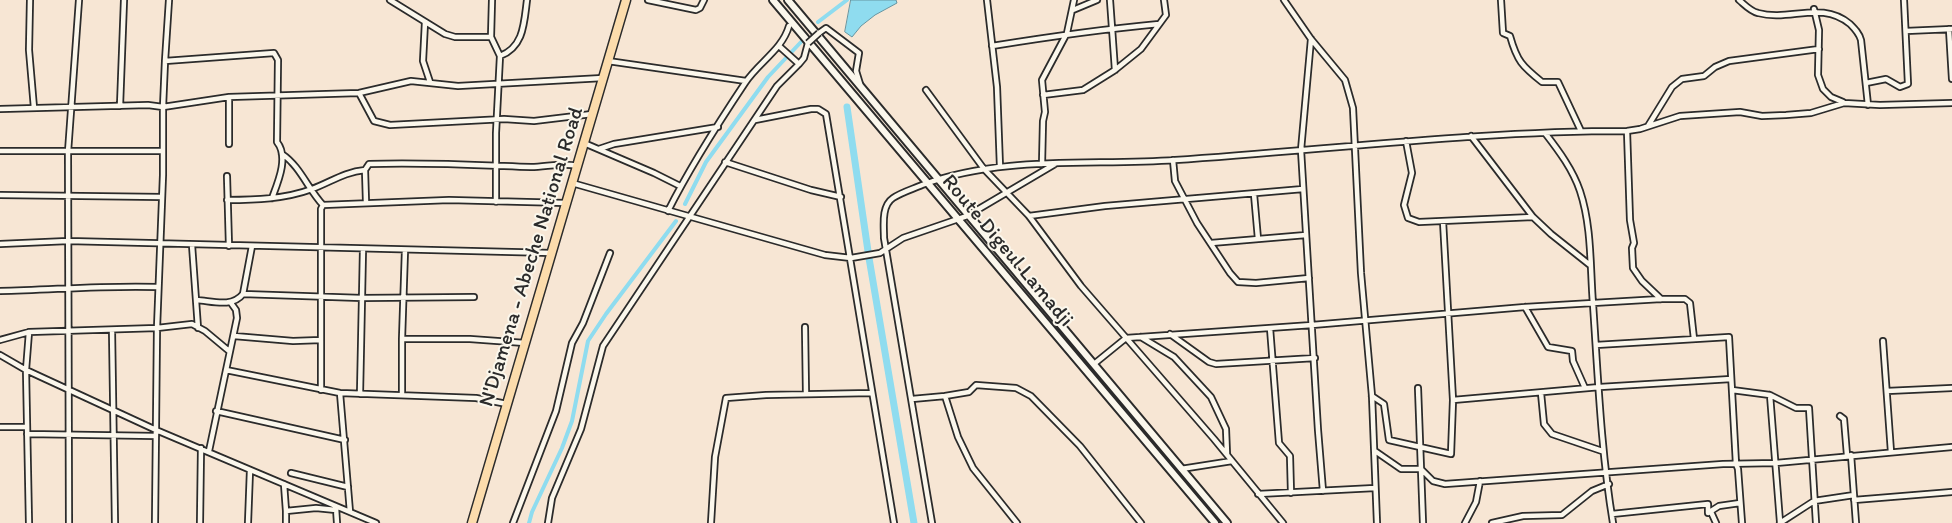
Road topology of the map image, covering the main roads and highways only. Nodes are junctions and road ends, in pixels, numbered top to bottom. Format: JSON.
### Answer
{"nodes":[{"id":1,"x":626,"y":0,"type":"edge"},
{"id":2,"x":773,"y":0,"type":"edge"},
{"id":3,"x":788,"y":0,"type":"edge"},
{"id":4,"x":472,"y":523,"type":"edge"},
{"id":5,"x":1215,"y":523,"type":"edge"},
{"id":6,"x":1227,"y":523,"type":"edge"}],
"edges":[{"from":1,"to":4,"type":"highway","name":"N'Djamena - Abeche National Road"},
{"from":2,"to":5,"type":"main road","name":"Route Digeul Lamadji"},
{"from":3,"to":6,"type":"main road","name":"Route Digeul Lamadji"}]}
